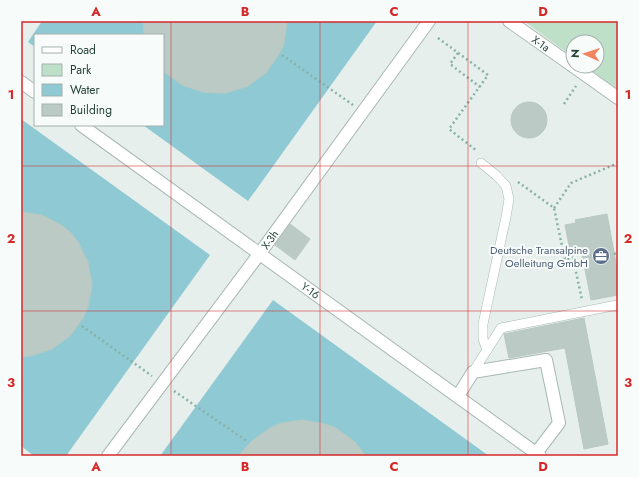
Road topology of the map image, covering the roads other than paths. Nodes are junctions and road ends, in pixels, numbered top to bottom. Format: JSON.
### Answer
{"nodes":[{"id":1,"x":429,"y":21,"type":"edge"},
{"id":2,"x":509,"y":21,"type":"edge"},
{"id":3,"x":565,"y":60,"type":"edge"},
{"id":4,"x":585,"y":74,"type":"edge"},
{"id":5,"x":21,"y":82,"type":"edge"},
{"id":6,"x":34,"y":91,"type":"edge"},
{"id":7,"x":618,"y":98,"type":"edge"},
{"id":8,"x":81,"y":126,"type":"edge"},
{"id":9,"x":481,"y":163,"type":"dead end"},
{"id":10,"x":260,"y":254,"type":"junction"},
{"id":11,"x":617,"y":305,"type":"dead end"},
{"id":12,"x":487,"y":350,"type":"junction"},
{"id":13,"x":473,"y":372,"type":"junction"},
{"id":14,"x":458,"y":396,"type":"junction"},
{"id":15,"x":537,"y":455,"type":"edge"},
{"id":16,"x":108,"y":456,"type":"edge"}],
"edges":[{"from":1,"to":10,"type":"street","name":"X-3h"},
{"from":2,"to":3,"type":"street","name":"X-1a"},
{"from":4,"to":7,"type":"street","name":"X-1a"},
{"from":5,"to":6,"type":"street"},
{"from":8,"to":10,"type":"street","name":"Y-16"},
{"from":9,"to":12,"type":"lane"},
{"from":10,"to":14,"type":"street","name":"Y-16"},
{"from":10,"to":16,"type":"street","name":"X-3h"},
{"from":11,"to":12,"type":"lane"},
{"from":12,"to":13,"type":"lane"},
{"from":13,"to":14,"type":"street"},
{"from":13,"to":15,"type":"street"},
{"from":14,"to":15,"type":"street","name":"Y-16"}]}
